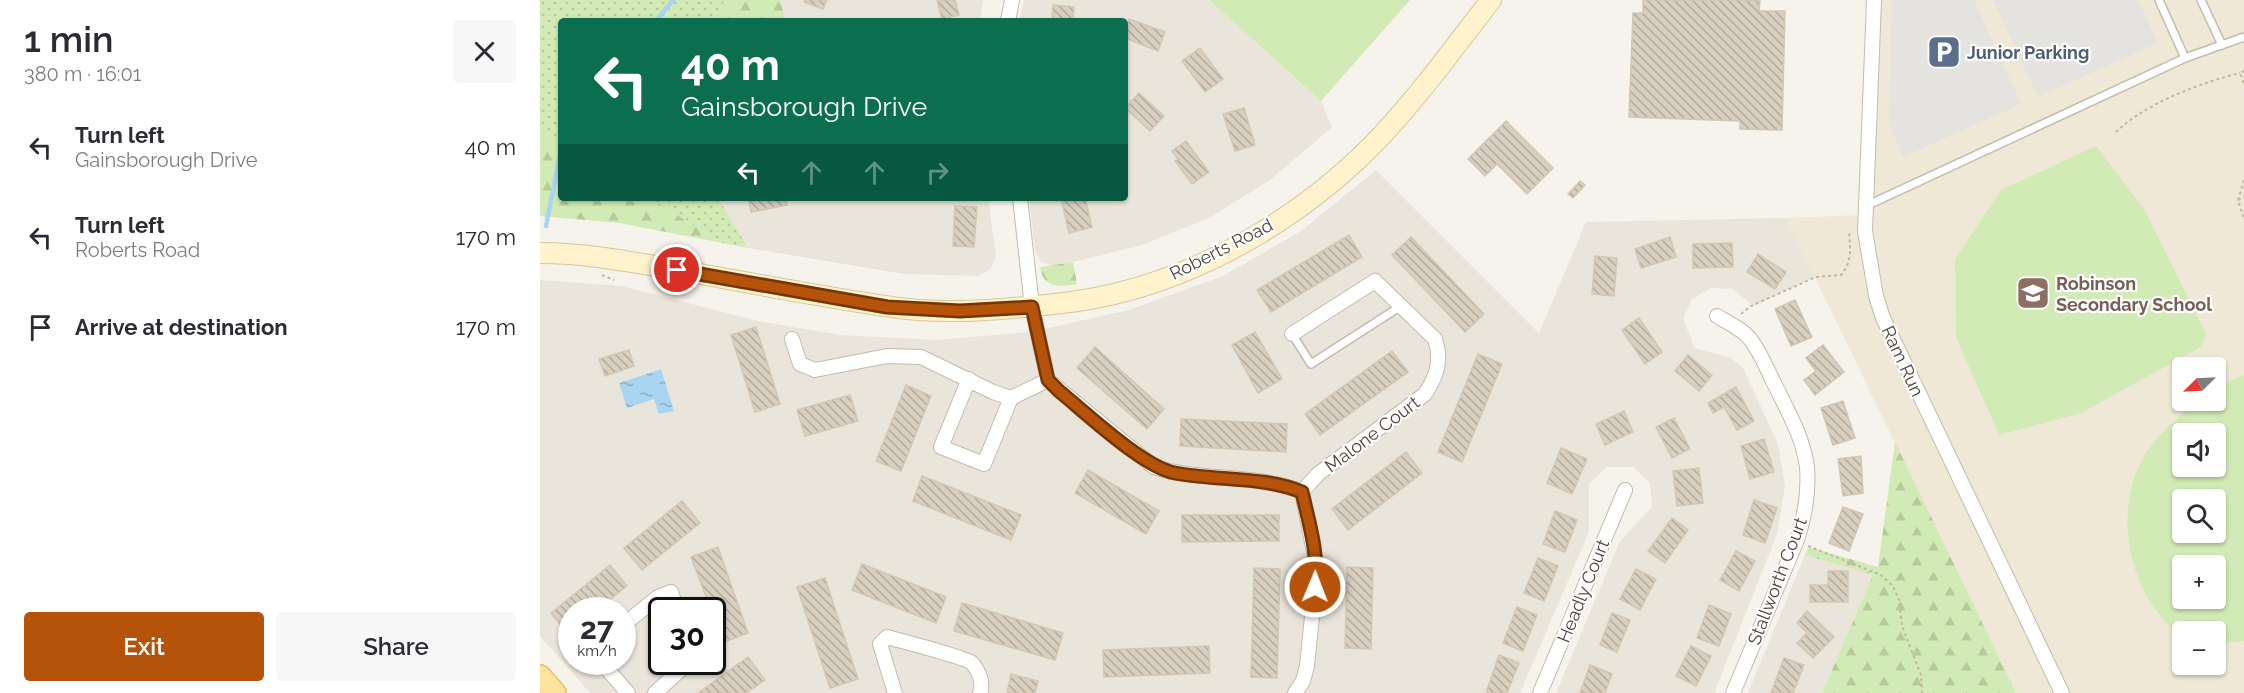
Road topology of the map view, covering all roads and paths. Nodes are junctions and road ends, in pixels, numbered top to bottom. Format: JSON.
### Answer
{"nodes":[{"id":1,"x":1012,"y":0,"type":"edge"},
{"id":2,"x":1491,"y":0,"type":"edge"},
{"id":3,"x":1874,"y":0,"type":"edge"},
{"id":4,"x":2159,"y":0,"type":"edge"},
{"id":5,"x":2201,"y":0,"type":"edge"},
{"id":6,"x":1009,"y":18,"type":"edge"},
{"id":7,"x":2244,"y":37,"type":"edge"},
{"id":8,"x":2222,"y":45,"type":"junction"},
{"id":9,"x":2185,"y":57,"type":"junction"},
{"id":10,"x":2244,"y":71,"type":"edge"},
{"id":11,"x":2240,"y":73,"type":"junction"},
{"id":12,"x":2244,"y":84,"type":"edge"},
{"id":13,"x":2116,"y":132,"type":"dead end"},
{"id":14,"x":2244,"y":180,"type":"edge"},
{"id":15,"x":2244,"y":197,"type":"edge"},
{"id":16,"x":2238,"y":200,"type":"junction"},
{"id":17,"x":1020,"y":201,"type":"edge"},
{"id":18,"x":1865,"y":207,"type":"junction"},
{"id":19,"x":2244,"y":219,"type":"edge"},
{"id":20,"x":1849,"y":230,"type":"dead end"},
{"id":21,"x":540,"y":253,"type":"edge"},
{"id":22,"x":1401,"y":306,"type":"junction"},
{"id":23,"x":1032,"y":307,"type":"junction"},
{"id":24,"x":1723,"y":320,"type":"joint"},
{"id":25,"x":1292,"y":334,"type":"joint"},
{"id":26,"x":792,"y":339,"type":"dead end"},
{"id":27,"x":969,"y":379,"type":"junction"},
{"id":28,"x":1048,"y":380,"type":"junction"},
{"id":29,"x":1011,"y":398,"type":"junction"},
{"id":30,"x":1625,"y":490,"type":"dead end"},
{"id":31,"x":1302,"y":492,"type":"junction"},
{"id":32,"x":1797,"y":542,"type":"junction"},
{"id":33,"x":658,"y":597,"type":"edge"},
{"id":34,"x":673,"y":597,"type":"edge"},
{"id":35,"x":648,"y":605,"type":"edge"},
{"id":36,"x":636,"y":615,"type":"edge"},
{"id":37,"x":612,"y":675,"type":"edge"},
{"id":38,"x":675,"y":675,"type":"edge"},
{"id":39,"x":540,"y":676,"type":"edge"},
{"id":40,"x":555,"y":693,"type":"edge"},
{"id":41,"x":628,"y":693,"type":"edge"},
{"id":42,"x":655,"y":693,"type":"edge"},
{"id":43,"x":895,"y":693,"type":"edge"},
{"id":44,"x":980,"y":693,"type":"edge"},
{"id":45,"x":1295,"y":693,"type":"edge"},
{"id":46,"x":1540,"y":693,"type":"edge"},
{"id":47,"x":1732,"y":693,"type":"edge"},
{"id":48,"x":1922,"y":693,"type":"edge"},
{"id":49,"x":2062,"y":693,"type":"edge"}],
"edges":[{"from":1,"to":6,"type":"street"},
{"from":2,"to":23,"type":"main road","name":"Roberts Road"},
{"from":3,"to":18,"type":"street","name":"Ram Run"},
{"from":4,"to":9,"type":"lane"},
{"from":5,"to":8,"type":"lane"},
{"from":7,"to":8,"type":"lane"},
{"from":8,"to":9,"type":"lane"},
{"from":9,"to":18,"type":"lane"},
{"from":10,"to":11,"type":"path"},
{"from":11,"to":12,"type":"path"},
{"from":11,"to":13,"type":"path"},
{"from":14,"to":16,"type":"path"},
{"from":15,"to":16,"type":"path"},
{"from":16,"to":19,"type":"path"},
{"from":17,"to":23,"type":"street"},
{"from":18,"to":49,"type":"street","name":"Ram Run"},
{"from":20,"to":24,"type":"path"},
{"from":21,"to":23,"type":"main road","name":"Roberts Road"},
{"from":22,"to":25,"type":"street","name":"Malone Court"},
{"from":22,"to":25,"type":"lane"},
{"from":22,"to":31,"type":"street","name":"Malone Court"},
{"from":23,"to":28,"type":"street"},
{"from":24,"to":32,"type":"street","name":"Stallworth Court"},
{"from":26,"to":27,"type":"street"},
{"from":27,"to":29,"type":"street"},
{"from":27,"to":29,"type":"street"},
{"from":28,"to":29,"type":"street"},
{"from":28,"to":31,"type":"street"},
{"from":30,"to":46,"type":"street","name":"Headly Court"},
{"from":31,"to":45,"type":"street"},
{"from":32,"to":47,"type":"street","name":"Stallworth Court"},
{"from":32,"to":48,"type":"path"},
{"from":33,"to":34,"type":"street"},
{"from":35,"to":36,"type":"street"},
{"from":37,"to":41,"type":"street"},
{"from":38,"to":42,"type":"street"},
{"from":39,"to":40,"type":"main road"},
{"from":43,"to":44,"type":"street"}]}
